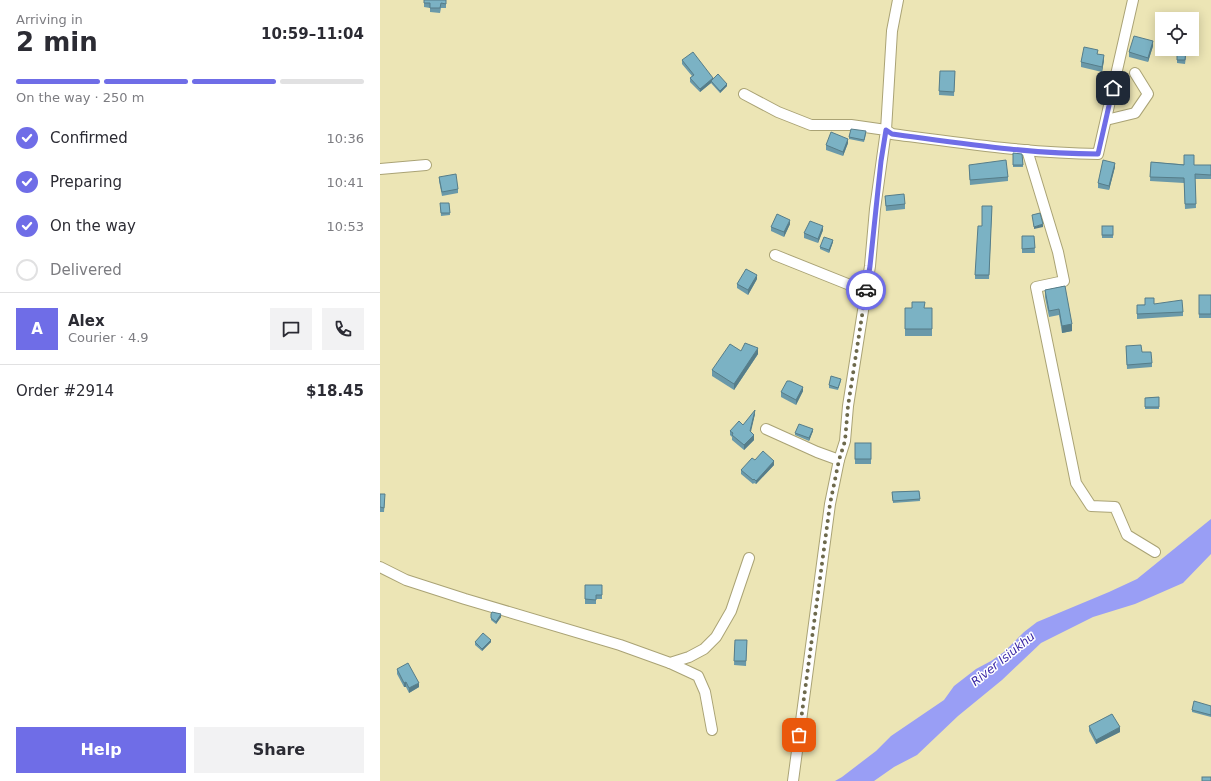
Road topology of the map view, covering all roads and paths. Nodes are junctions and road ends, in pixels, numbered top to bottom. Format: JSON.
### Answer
{"nodes":[{"id":1,"x":898,"y":0,"type":"edge"},
{"id":2,"x":1133,"y":0,"type":"edge"},
{"id":3,"x":1135,"y":73,"type":"dead end"},
{"id":4,"x":744,"y":94,"type":"dead end"},
{"id":5,"x":1106,"y":120,"type":"junction"},
{"id":6,"x":886,"y":130,"type":"junction"},
{"id":7,"x":1027,"y":150,"type":"junction"},
{"id":8,"x":426,"y":166,"type":"dead end"},
{"id":9,"x":380,"y":169,"type":"edge"},
{"id":10,"x":774,"y":255,"type":"dead end"},
{"id":11,"x":865,"y":291,"type":"junction"},
{"id":12,"x":766,"y":429,"type":"dead end"},
{"id":13,"x":839,"y":460,"type":"junction"},
{"id":14,"x":1155,"y":552,"type":"dead end"},
{"id":15,"x":749,"y":558,"type":"dead end"},
{"id":16,"x":380,"y":567,"type":"edge"},
{"id":17,"x":670,"y":663,"type":"junction"},
{"id":18,"x":712,"y":730,"type":"dead end"},
{"id":19,"x":793,"y":781,"type":"edge"}],
"edges":[{"from":1,"to":6,"type":"street"},
{"from":2,"to":5,"type":"street"},
{"from":3,"to":5,"type":"street"},
{"from":4,"to":6,"type":"street"},
{"from":5,"to":7,"type":"street"},
{"from":6,"to":7,"type":"street"},
{"from":6,"to":11,"type":"street"},
{"from":7,"to":14,"type":"street"},
{"from":8,"to":9,"type":"street"},
{"from":10,"to":11,"type":"street"},
{"from":11,"to":13,"type":"street"},
{"from":12,"to":13,"type":"street"},
{"from":13,"to":19,"type":"street"},
{"from":15,"to":17,"type":"street"},
{"from":16,"to":17,"type":"street"},
{"from":17,"to":18,"type":"street"}]}
